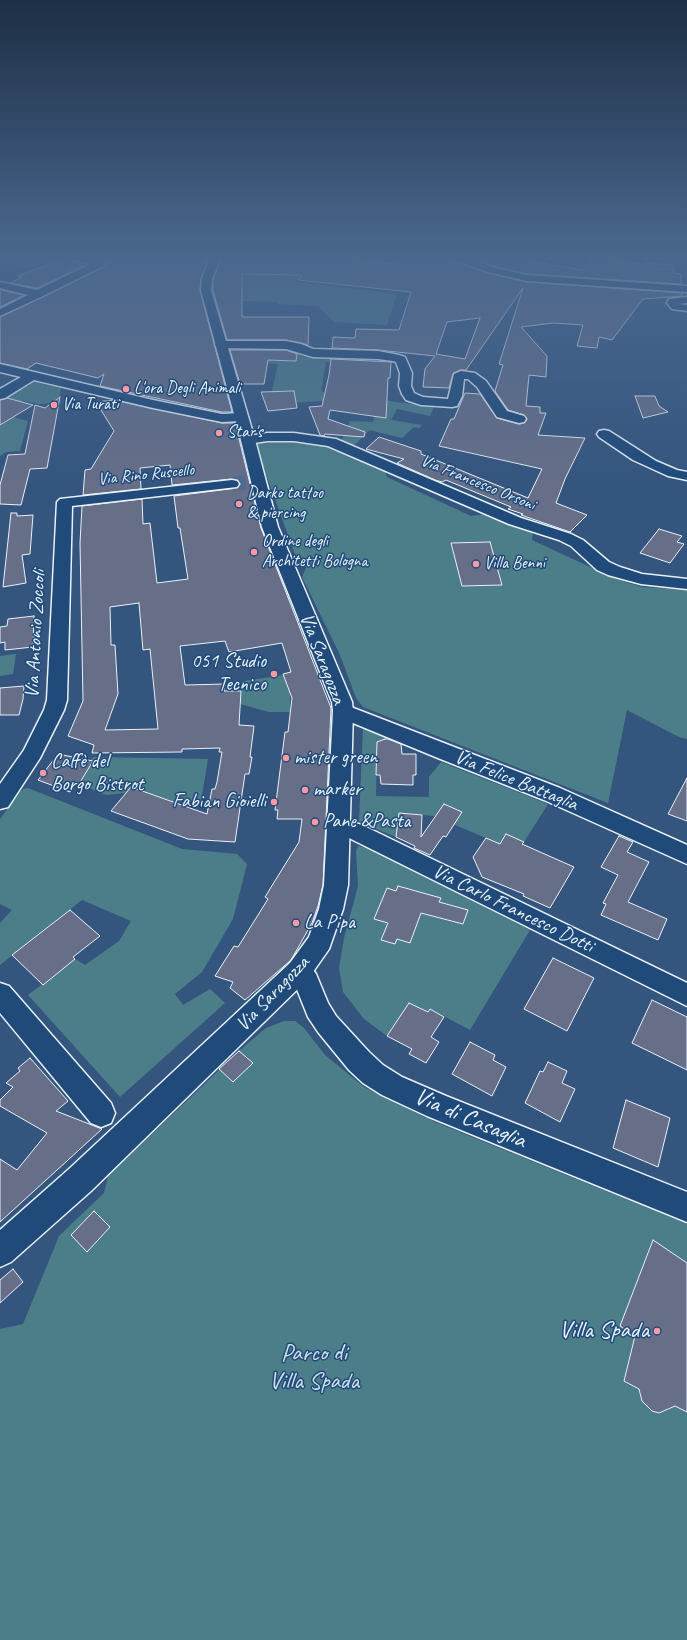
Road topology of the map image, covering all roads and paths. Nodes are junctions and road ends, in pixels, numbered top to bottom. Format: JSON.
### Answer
{"nodes":[{"id":1,"x":218,"y":333,"type":"edge"},
{"id":2,"x":221,"y":345,"type":"junction"},
{"id":3,"x":0,"y":368,"type":"edge"},
{"id":4,"x":31,"y":376,"type":"junction"},
{"id":5,"x":0,"y":395,"type":"edge"},
{"id":6,"x":240,"y":417,"type":"junction"},
{"id":7,"x":520,"y":419,"type":"dead end"},
{"id":8,"x":604,"y":434,"type":"dead end"},
{"id":9,"x":248,"y":440,"type":"junction"},
{"id":10,"x":687,"y":476,"type":"edge"},
{"id":11,"x":225,"y":485,"type":"tunnel mouth"},
{"id":12,"x":65,"y":502,"type":"joint"},
{"id":13,"x":687,"y":584,"type":"edge"},
{"id":14,"x":343,"y":711,"type":"junction"},
{"id":15,"x":0,"y":801,"type":"edge"},
{"id":16,"x":337,"y":826,"type":"junction"},
{"id":17,"x":687,"y":855,"type":"edge"},
{"id":18,"x":299,"y":971,"type":"junction"},
{"id":19,"x":0,"y":994,"type":"edge"},
{"id":20,"x":687,"y":995,"type":"edge"},
{"id":21,"x":108,"y":1127,"type":"junction"},
{"id":22,"x":687,"y":1207,"type":"edge"},
{"id":23,"x":0,"y":1251,"type":"edge"}],
"edges":[{"from":1,"to":2,"type":"street","name":"Via Saragozza"},
{"from":2,"to":6,"type":"street","name":"Via Saragozza"},
{"from":2,"to":7,"type":"street"},
{"from":3,"to":4,"type":"street"},
{"from":4,"to":5,"type":"street"},
{"from":4,"to":6,"type":"street"},
{"from":6,"to":9,"type":"street","name":"Via Saragozza"},
{"from":8,"to":10,"type":"street"},
{"from":9,"to":13,"type":"street","name":"Via Francesco Orsoni"},
{"from":9,"to":14,"type":"street","name":"Via Saragozza"},
{"from":11,"to":12,"type":"street","name":"Via Rino Ruscello"},
{"from":12,"to":15,"type":"street","name":"Via Antonio Zoccoli"},
{"from":14,"to":16,"type":"street","name":"Via Saragozza"},
{"from":14,"to":17,"type":"street","name":"Via Felice Battaglia"},
{"from":16,"to":18,"type":"street","name":"Via Saragozza"},
{"from":16,"to":20,"type":"street","name":"Via Carlo Francesco Dotti"},
{"from":18,"to":21,"type":"street","name":"Via Saragozza"},
{"from":18,"to":22,"type":"street","name":"Via di Casaglia"},
{"from":19,"to":21,"type":"street"},
{"from":21,"to":23,"type":"street","name":"Via Saragozza"}]}
